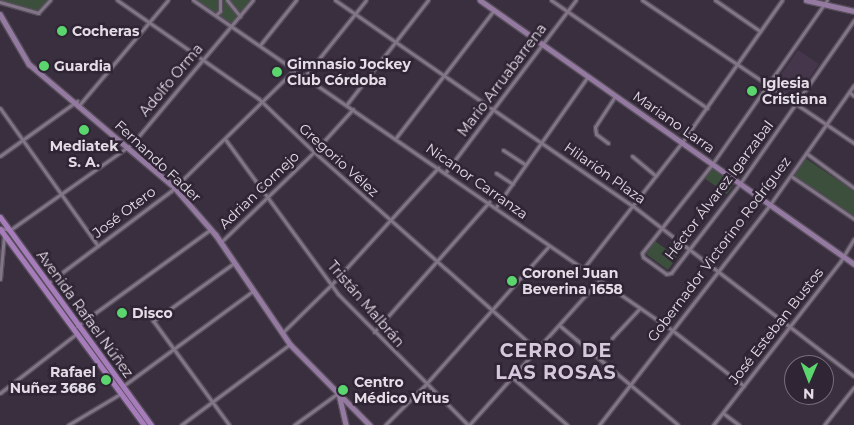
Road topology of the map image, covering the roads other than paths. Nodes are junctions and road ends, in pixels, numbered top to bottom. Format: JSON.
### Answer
{"nodes":[{"id":1,"x":50,"y":0,"type":"edge"},
{"id":2,"x":117,"y":0,"type":"edge"},
{"id":3,"x":168,"y":0,"type":"edge"},
{"id":4,"x":193,"y":0,"type":"edge"},
{"id":5,"x":220,"y":0,"type":"edge"},
{"id":6,"x":227,"y":0,"type":"edge"},
{"id":7,"x":253,"y":0,"type":"edge"},
{"id":8,"x":296,"y":0,"type":"edge"},
{"id":9,"x":335,"y":0,"type":"edge"},
{"id":10,"x":366,"y":0,"type":"edge"},
{"id":11,"x":428,"y":0,"type":"edge"},
{"id":12,"x":480,"y":0,"type":"edge"},
{"id":13,"x":551,"y":0,"type":"edge"},
{"id":14,"x":576,"y":0,"type":"edge"},
{"id":15,"x":642,"y":0,"type":"edge"},
{"id":16,"x":715,"y":0,"type":"edge"},
{"id":17,"x":782,"y":0,"type":"edge"},
{"id":18,"x":806,"y":0,"type":"edge"},
{"id":19,"x":0,"y":2,"type":"edge"},
{"id":20,"x":825,"y":2,"type":"edge"},
{"id":21,"x":494,"y":10,"type":"junction"},
{"id":22,"x":854,"y":11,"type":"edge"},
{"id":23,"x":568,"y":12,"type":"junction"},
{"id":24,"x":0,"y":14,"type":"edge"},
{"id":25,"x":216,"y":15,"type":"junction"},
{"id":26,"x":355,"y":15,"type":"junction"},
{"id":27,"x":240,"y":16,"type":"junction"},
{"id":28,"x":854,"y":20,"type":"edge"},
{"id":29,"x":150,"y":22,"type":"junction"},
{"id":30,"x":233,"y":26,"type":"junction"},
{"id":31,"x":760,"y":31,"type":"junction"},
{"id":32,"x":396,"y":42,"type":"junction"},
{"id":33,"x":260,"y":45,"type":"junction"},
{"id":34,"x":545,"y":45,"type":"junction"},
{"id":35,"x":205,"y":59,"type":"junction"},
{"id":36,"x":736,"y":66,"type":"junction"},
{"id":37,"x":295,"y":70,"type":"junction"},
{"id":38,"x":444,"y":75,"type":"junction"},
{"id":39,"x":305,"y":76,"type":"junction"},
{"id":40,"x":588,"y":76,"type":"junction"},
{"id":41,"x":767,"y":85,"type":"junction"},
{"id":42,"x":854,"y":85,"type":"edge"},
{"id":43,"x":849,"y":92,"type":"junction"},
{"id":44,"x":616,"y":95,"type":"junction"},
{"id":45,"x":854,"y":96,"type":"edge"},
{"id":46,"x":78,"y":103,"type":"junction"},
{"id":47,"x":262,"y":103,"type":"junction"},
{"id":48,"x":347,"y":104,"type":"junction"},
{"id":49,"x":796,"y":104,"type":"junction"},
{"id":50,"x":0,"y":108,"type":"edge"},
{"id":51,"x":494,"y":108,"type":"junction"},
{"id":52,"x":707,"y":108,"type":"junction"},
{"id":53,"x":353,"y":109,"type":"junction"},
{"id":54,"x":826,"y":124,"type":"junction"},
{"id":55,"x":395,"y":138,"type":"junction"},
{"id":56,"x":225,"y":139,"type":"junction"},
{"id":57,"x":23,"y":140,"type":"junction"},
{"id":58,"x":683,"y":141,"type":"junction"},
{"id":59,"x":542,"y":142,"type":"junction"},
{"id":60,"x":608,"y":143,"type":"dead end"},
{"id":61,"x":854,"y":143,"type":"edge"},
{"id":62,"x":128,"y":145,"type":"junction"},
{"id":63,"x":503,"y":150,"type":"dead end"},
{"id":64,"x":314,"y":152,"type":"junction"},
{"id":65,"x":806,"y":153,"type":"junction"},
{"id":66,"x":0,"y":156,"type":"edge"},
{"id":67,"x":632,"y":156,"type":"dead end"},
{"id":68,"x":713,"y":162,"type":"junction"},
{"id":69,"x":526,"y":165,"type":"junction"},
{"id":70,"x":438,"y":168,"type":"junction"},
{"id":71,"x":445,"y":173,"type":"junction"},
{"id":72,"x":496,"y":173,"type":"dead end"},
{"id":73,"x":656,"y":176,"type":"junction"},
{"id":74,"x":790,"y":176,"type":"junction"},
{"id":75,"x":741,"y":182,"type":"junction"},
{"id":76,"x":513,"y":184,"type":"junction"},
{"id":77,"x":175,"y":188,"type":"junction"},
{"id":78,"x":854,"y":188,"type":"edge"},
{"id":79,"x":61,"y":193,"type":"junction"},
{"id":80,"x":270,"y":197,"type":"junction"},
{"id":81,"x":489,"y":202,"type":"junction"},
{"id":82,"x":771,"y":203,"type":"junction"},
{"id":83,"x":633,"y":206,"type":"junction"},
{"id":84,"x":496,"y":207,"type":"junction"},
{"id":85,"x":0,"y":217,"type":"edge"},
{"id":86,"x":854,"y":219,"type":"edge"},
{"id":87,"x":391,"y":222,"type":"junction"},
{"id":88,"x":662,"y":227,"type":"junction"},
{"id":89,"x":0,"y":228,"type":"edge"},
{"id":90,"x":211,"y":229,"type":"junction"},
{"id":91,"x":10,"y":230,"type":"junction"},
{"id":92,"x":4,"y":235,"type":"junction"},
{"id":93,"x":854,"y":238,"type":"edge"},
{"id":94,"x":221,"y":242,"type":"junction"},
{"id":95,"x":98,"y":246,"type":"junction"},
{"id":96,"x":549,"y":246,"type":"junction"},
{"id":97,"x":690,"y":248,"type":"junction"},
{"id":98,"x":843,"y":256,"type":"junction"},
{"id":99,"x":436,"y":262,"type":"junction"},
{"id":100,"x":234,"y":263,"type":"junction"},
{"id":101,"x":854,"y":264,"type":"edge"},
{"id":102,"x":583,"y":269,"type":"junction"},
{"id":103,"x":718,"y":270,"type":"junction"},
{"id":104,"x":0,"y":279,"type":"edge"},
{"id":105,"x":599,"y":280,"type":"junction"},
{"id":106,"x":48,"y":283,"type":"junction"},
{"id":107,"x":331,"y":285,"type":"junction"},
{"id":108,"x":252,"y":291,"type":"junction"},
{"id":109,"x":640,"y":308,"type":"junction"},
{"id":110,"x":491,"y":310,"type":"junction"},
{"id":111,"x":146,"y":311,"type":"dead end"},
{"id":112,"x":153,"y":321,"type":"junction"},
{"id":113,"x":79,"y":325,"type":"junction"},
{"id":114,"x":560,"y":325,"type":"junction"},
{"id":115,"x":789,"y":326,"type":"junction"},
{"id":116,"x":672,"y":330,"type":"junction"},
{"id":117,"x":74,"y":331,"type":"junction"},
{"id":118,"x":374,"y":332,"type":"junction"},
{"id":119,"x":281,"y":333,"type":"junction"},
{"id":120,"x":612,"y":338,"type":"dead end"},
{"id":121,"x":290,"y":344,"type":"junction"},
{"id":122,"x":173,"y":349,"type":"junction"},
{"id":123,"x":537,"y":350,"type":"junction"},
{"id":124,"x":854,"y":376,"type":"edge"},
{"id":125,"x":513,"y":378,"type":"junction"},
{"id":126,"x":425,"y":385,"type":"junction"},
{"id":127,"x":629,"y":385,"type":"junction"},
{"id":128,"x":123,"y":386,"type":"junction"},
{"id":129,"x":744,"y":386,"type":"junction"},
{"id":130,"x":854,"y":387,"type":"edge"},
{"id":131,"x":0,"y":393,"type":"edge"},
{"id":132,"x":338,"y":393,"type":"junction"},
{"id":133,"x":120,"y":394,"type":"junction"},
{"id":134,"x":212,"y":402,"type":"junction"},
{"id":135,"x":723,"y":413,"type":"junction"},
{"id":136,"x":68,"y":425,"type":"edge"},
{"id":137,"x":144,"y":425,"type":"edge"},
{"id":138,"x":151,"y":425,"type":"edge"},
{"id":139,"x":181,"y":425,"type":"edge"},
{"id":140,"x":228,"y":425,"type":"edge"},
{"id":141,"x":294,"y":425,"type":"edge"},
{"id":142,"x":346,"y":425,"type":"edge"},
{"id":143,"x":370,"y":425,"type":"edge"},
{"id":144,"x":385,"y":425,"type":"edge"},
{"id":145,"x":468,"y":425,"type":"edge"},
{"id":146,"x":567,"y":425,"type":"edge"},
{"id":147,"x":599,"y":425,"type":"edge"},
{"id":148,"x":678,"y":425,"type":"edge"},
{"id":149,"x":714,"y":425,"type":"edge"},
{"id":150,"x":740,"y":425,"type":"edge"},
{"id":151,"x":824,"y":425,"type":"edge"}],
"edges":[{"from":1,"to":19,"type":"street"},
{"from":2,"to":29,"type":"street","name":"Gregorio Vélez"},
{"from":3,"to":29,"type":"street"},
{"from":4,"to":25,"type":"street","name":"Nicanor Carranza"},
{"from":5,"to":25,"type":"street"},
{"from":6,"to":27,"type":"street"},
{"from":7,"to":27,"type":"street","name":"Adolfo Orma"},
{"from":8,"to":33,"type":"street"},
{"from":9,"to":26,"type":"street","name":"Hilarión Plaza"},
{"from":10,"to":26,"type":"street"},
{"from":11,"to":32,"type":"street"},
{"from":12,"to":21,"type":"main road","name":"Mariano Larra"},
{"from":13,"to":23,"type":"street"},
{"from":14,"to":23,"type":"street","name":"Mario Arruabarrena"},
{"from":15,"to":36,"type":"street"},
{"from":16,"to":31,"type":"street"},
{"from":17,"to":31,"type":"street"},
{"from":18,"to":20,"type":"main road"},
{"from":20,"to":22,"type":"main road"},
{"from":20,"to":41,"type":"street"},
{"from":21,"to":34,"type":"main road","name":"Mariano Larra"},
{"from":21,"to":38,"type":"street"},
{"from":23,"to":34,"type":"street","name":"Mario Arruabarrena"},
{"from":23,"to":52,"type":"street"},
{"from":24,"to":46,"type":"main road","name":"Fernando Fader"},
{"from":25,"to":30,"type":"street","name":"Nicanor Carranza"},
{"from":26,"to":32,"type":"street","name":"Hilarión Plaza"},
{"from":26,"to":39,"type":"street"},
{"from":27,"to":30,"type":"street","name":"Adolfo Orma"},
{"from":28,"to":49,"type":"street","name":"Héctor Álvarez Igarzabal"},
{"from":29,"to":35,"type":"street","name":"Gregorio Vélez"},
{"from":29,"to":46,"type":"street"},
{"from":30,"to":33,"type":"street","name":"Nicanor Carranza"},
{"from":30,"to":35,"type":"street","name":"Adolfo Orma"},
{"from":31,"to":36,"type":"street"},
{"from":32,"to":38,"type":"street","name":"Hilarión Plaza"},
{"from":32,"to":48,"type":"street"},
{"from":33,"to":37,"type":"street","name":"Nicanor Carranza"},
{"from":34,"to":40,"type":"main road","name":"Mariano Larra"},
{"from":34,"to":51,"type":"street","name":"Mario Arruabarrena"},
{"from":35,"to":47,"type":"street","name":"Gregorio Vélez"},
{"from":35,"to":62,"type":"street","name":"Adolfo Orma"},
{"from":36,"to":41,"type":"street"},
{"from":36,"to":52,"type":"street"},
{"from":37,"to":39,"type":"street","name":"Nicanor Carranza"},
{"from":37,"to":47,"type":"street","name":"José Otero"},
{"from":38,"to":51,"type":"street","name":"Hilarión Plaza"},
{"from":38,"to":55,"type":"street"},
{"from":39,"to":48,"type":"street","name":"Nicanor Carranza"},
{"from":40,"to":44,"type":"main road","name":"Mariano Larra"},
{"from":40,"to":59,"type":"street"},
{"from":41,"to":49,"type":"street"},
{"from":41,"to":68,"type":"street"},
{"from":42,"to":43,"type":"street","name":"Gobernador Victorino Rodríguez"},
{"from":43,"to":45,"type":"street"},
{"from":43,"to":54,"type":"street","name":"Gobernador Victorino Rodríguez"},
{"from":44,"to":58,"type":"main road","name":"Mariano Larra"},
{"from":44,"to":60,"type":"street"},
{"from":46,"to":57,"type":"street"},
{"from":46,"to":62,"type":"main road","name":"Fernando Fader"},
{"from":47,"to":56,"type":"street","name":"José Otero"},
{"from":47,"to":64,"type":"street","name":"Gregorio Vélez"},
{"from":48,"to":53,"type":"street","name":"Nicanor Carranza"},
{"from":49,"to":54,"type":"street"},
{"from":49,"to":75,"type":"street","name":"Héctor Álvarez Igarzabal"},
{"from":50,"to":57,"type":"street"},
{"from":51,"to":59,"type":"street","name":"Hilarión Plaza"},
{"from":51,"to":71,"type":"street","name":"Mario Arruabarrena"},
{"from":52,"to":58,"type":"street"},
{"from":53,"to":55,"type":"street","name":"Nicanor Carranza"},
{"from":53,"to":64,"type":"street","name":"Adrian Cornejo"},
{"from":54,"to":61,"type":"street"},
{"from":54,"to":65,"type":"street","name":"Gobernador Victorino Rodríguez"},
{"from":55,"to":70,"type":"street","name":"Nicanor Carranza"},
{"from":56,"to":77,"type":"street","name":"José Otero"},
{"from":56,"to":80,"type":"street","name":"Tristán Malbrán"},
{"from":57,"to":66,"type":"street"},
{"from":57,"to":79,"type":"street"},
{"from":58,"to":68,"type":"main road","name":"Mariano Larra"},
{"from":58,"to":73,"type":"street"},
{"from":59,"to":69,"type":"street"},
{"from":59,"to":83,"type":"street","name":"Hilarión Plaza"},
{"from":62,"to":77,"type":"main road","name":"Fernando Fader"},
{"from":62,"to":79,"type":"street","name":"Adolfo Orma"},
{"from":63,"to":69,"type":"street"},
{"from":64,"to":80,"type":"street","name":"Adrian Cornejo"},
{"from":64,"to":87,"type":"street","name":"Gregorio Vélez"},
{"from":65,"to":74,"type":"street","name":"Gobernador Victorino Rodríguez"},
{"from":65,"to":78,"type":"street"},
{"from":67,"to":73,"type":"street"},
{"from":68,"to":75,"type":"main road","name":"Mariano Larra"},
{"from":68,"to":88,"type":"street"},
{"from":69,"to":76,"type":"street"},
{"from":70,"to":71,"type":"street","name":"Nicanor Carranza"},
{"from":70,"to":87,"type":"street"},
{"from":71,"to":81,"type":"street","name":"Nicanor Carranza"},
{"from":72,"to":76,"type":"street"},
{"from":73,"to":83,"type":"street"},
{"from":74,"to":82,"type":"street","name":"Gobernador Victorino Rodríguez"},
{"from":74,"to":86,"type":"street"},
{"from":75,"to":82,"type":"main road","name":"Mariano Larra"},
{"from":75,"to":97,"type":"street","name":"Héctor Álvarez Igarzabal"},
{"from":76,"to":84,"type":"street"},
{"from":77,"to":90,"type":"main road","name":"Fernando Fader"},
{"from":77,"to":95,"type":"street","name":"José Otero"},
{"from":79,"to":91,"type":"street","name":"Adolfo Orma"},
{"from":79,"to":95,"type":"street"},
{"from":80,"to":94,"type":"street","name":"Adrian Cornejo"},
{"from":80,"to":107,"type":"street","name":"Tristán Malbrán"},
{"from":81,"to":84,"type":"street","name":"Nicanor Carranza"},
{"from":81,"to":99,"type":"street"},
{"from":82,"to":98,"type":"main road","name":"Mariano Larra"},
{"from":82,"to":103,"type":"street","name":"Gobernador Victorino Rodríguez"},
{"from":83,"to":88,"type":"street","name":"Hilarión Plaza"},
{"from":83,"to":102,"type":"street"},
{"from":84,"to":96,"type":"street","name":"Nicanor Carranza"},
{"from":85,"to":91,"type":"main road","name":"Avenida Rafael Núñez"},
{"from":87,"to":99,"type":"street","name":"Gregorio Vélez"},
{"from":87,"to":107,"type":"street"},
{"from":88,"to":97,"type":"street","name":"Hilarión Plaza"},
{"from":88,"to":97,"type":"street","name":"Héctor Álvarez Igarzabal"},
{"from":89,"to":91,"type":"street"},
{"from":89,"to":92,"type":"main road","name":"Avenida Rafael Núñez"},
{"from":90,"to":94,"type":"main road","name":"Fernando Fader"},
{"from":90,"to":113,"type":"street"},
{"from":91,"to":106,"type":"main road","name":"Avenida Rafael Núñez"},
{"from":92,"to":104,"type":"street"},
{"from":92,"to":117,"type":"main road","name":"Avenida Rafael Núñez"},
{"from":93,"to":98,"type":"street","name":"José Esteban Bustos"},
{"from":94,"to":100,"type":"main road","name":"Fernando Fader"},
{"from":95,"to":106,"type":"street","name":"José Otero"},
{"from":96,"to":102,"type":"street","name":"Nicanor Carranza"},
{"from":96,"to":110,"type":"street"},
{"from":97,"to":103,"type":"street","name":"Hilarión Plaza"},
{"from":98,"to":101,"type":"main road","name":"Mariano Larra"},
{"from":98,"to":115,"type":"street","name":"José Esteban Bustos"},
{"from":99,"to":110,"type":"street","name":"Gregorio Vélez"},
{"from":99,"to":118,"type":"street"},
{"from":100,"to":108,"type":"main road","name":"Fernando Fader"},
{"from":100,"to":112,"type":"street"},
{"from":102,"to":105,"type":"street","name":"Nicanor Carranza"},
{"from":103,"to":115,"type":"street","name":"Hilarión Plaza"},
{"from":103,"to":116,"type":"street","name":"Gobernador Victorino Rodríguez"},
{"from":105,"to":109,"type":"street","name":"Nicanor Carranza"},
{"from":105,"to":114,"type":"street"},
{"from":106,"to":113,"type":"main road","name":"Avenida Rafael Núñez"},
{"from":107,"to":118,"type":"street","name":"Tristán Malbrán"},
{"from":107,"to":119,"type":"street"},
{"from":108,"to":119,"type":"main road","name":"Fernando Fader"},
{"from":108,"to":122,"type":"street"},
{"from":109,"to":116,"type":"street","name":"Nicanor Carranza"},
{"from":109,"to":120,"type":"street"},
{"from":110,"to":123,"type":"street","name":"Gregorio Vélez"},
{"from":110,"to":126,"type":"street"},
{"from":111,"to":112,"type":"street"},
{"from":112,"to":122,"type":"street"},
{"from":113,"to":117,"type":"street"},
{"from":113,"to":128,"type":"main road","name":"Avenida Rafael Núñez"},
{"from":114,"to":123,"type":"street"},
{"from":114,"to":127,"type":"street"},
{"from":115,"to":124,"type":"street","name":"Hilarión Plaza"},
{"from":115,"to":129,"type":"street","name":"José Esteban Bustos"},
{"from":116,"to":127,"type":"street","name":"Gobernador Victorino Rodríguez"},
{"from":116,"to":129,"type":"street","name":"Nicanor Carranza"},
{"from":117,"to":131,"type":"street"},
{"from":117,"to":133,"type":"main road","name":"Avenida Rafael Núñez"},
{"from":118,"to":126,"type":"street","name":"Tristán Malbrán"},
{"from":119,"to":121,"type":"main road","name":"Fernando Fader"},
{"from":121,"to":132,"type":"main road","name":"Fernando Fader"},
{"from":121,"to":134,"type":"street"},
{"from":122,"to":128,"type":"street"},
{"from":122,"to":134,"type":"street"},
{"from":123,"to":125,"type":"street"},
{"from":125,"to":145,"type":"street"},
{"from":125,"to":146,"type":"street"},
{"from":126,"to":144,"type":"street"},
{"from":126,"to":145,"type":"street","name":"Tristán Malbrán"},
{"from":127,"to":147,"type":"street","name":"Gobernador Victorino Rodríguez"},
{"from":127,"to":148,"type":"street"},
{"from":128,"to":138,"type":"main road","name":"Avenida Rafael Núñez"},
{"from":129,"to":135,"type":"street","name":"José Esteban Bustos"},
{"from":130,"to":151,"type":"street"},
{"from":132,"to":141,"type":"street"},
{"from":132,"to":142,"type":"main road"},
{"from":132,"to":143,"type":"main road","name":"Fernando Fader"},
{"from":133,"to":136,"type":"street"},
{"from":133,"to":137,"type":"main road","name":"Avenida Rafael Núñez"},
{"from":134,"to":139,"type":"street"},
{"from":134,"to":140,"type":"street"},
{"from":135,"to":149,"type":"street","name":"José Esteban Bustos"},
{"from":135,"to":150,"type":"street"}]}
